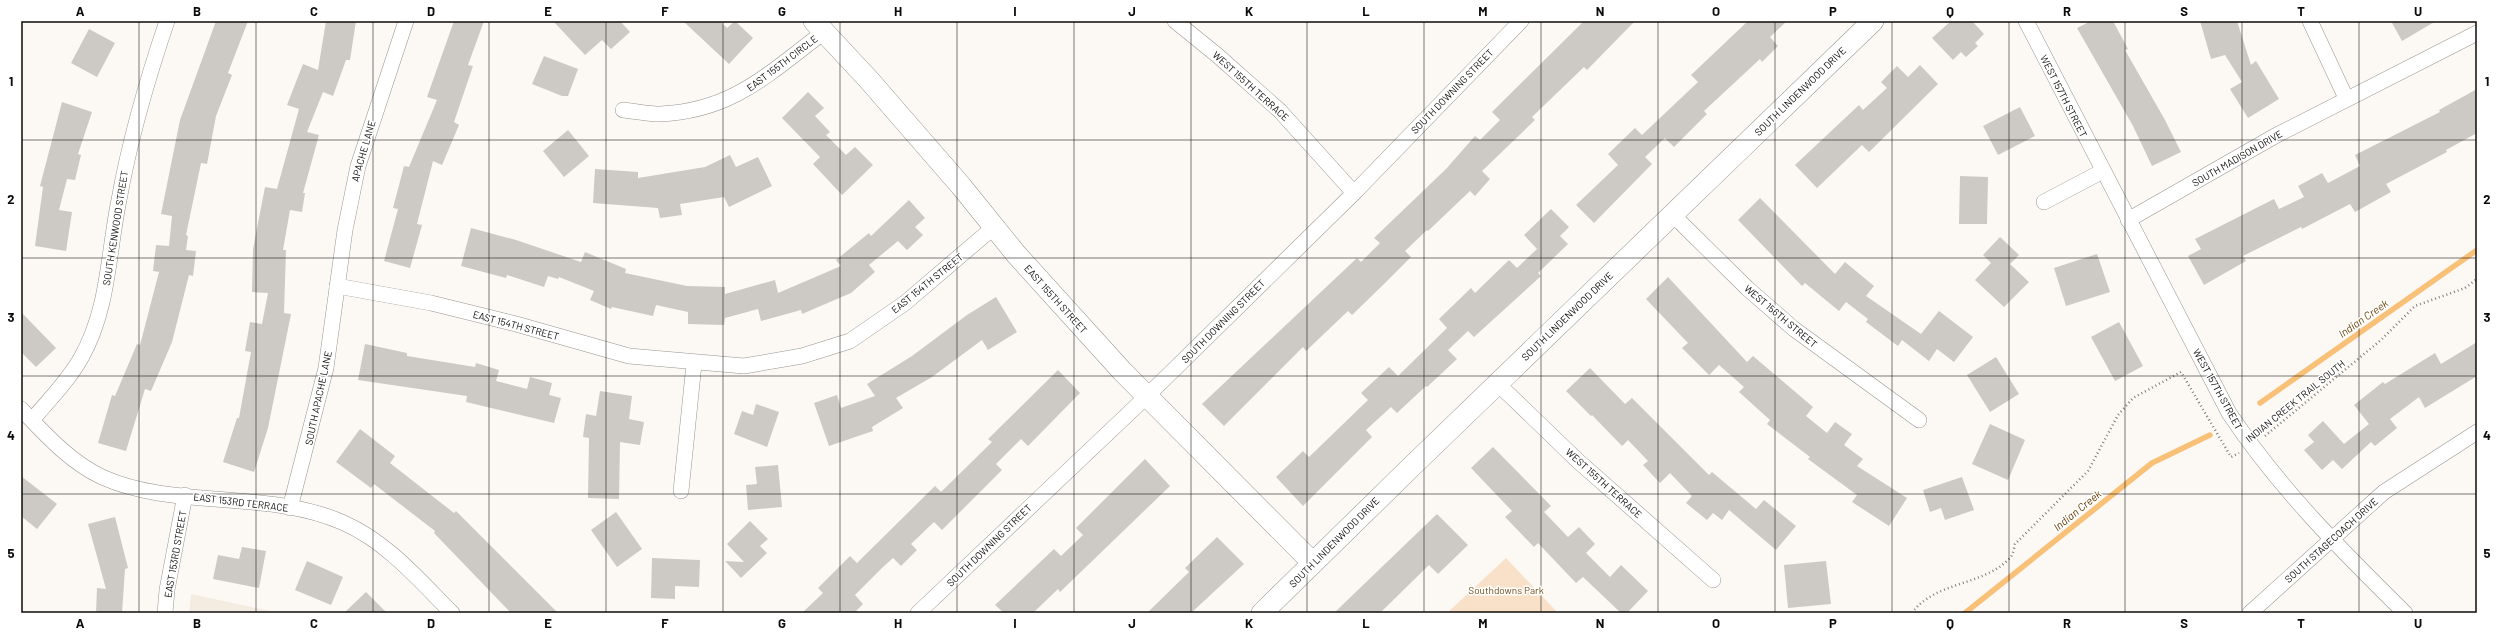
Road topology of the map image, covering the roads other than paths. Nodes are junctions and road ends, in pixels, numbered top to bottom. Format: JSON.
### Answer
{"nodes":[{"id":1,"x":167,"y":21,"type":"edge"},
{"id":2,"x":406,"y":21,"type":"edge"},
{"id":3,"x":1174,"y":21,"type":"edge"},
{"id":4,"x":1521,"y":21,"type":"edge"},
{"id":5,"x":1873,"y":21,"type":"edge"},
{"id":6,"x":2026,"y":21,"type":"edge"},
{"id":7,"x":2310,"y":21,"type":"edge"},
{"id":8,"x":819,"y":26,"type":"edge"},
{"id":9,"x":2477,"y":33,"type":"edge"},
{"id":10,"x":2346,"y":98,"type":"junction"},
{"id":11,"x":623,"y":110,"type":"dead end"},
{"id":12,"x":2103,"y":170,"type":"junction"},
{"id":13,"x":1354,"y":193,"type":"junction"},
{"id":14,"x":2044,"y":202,"type":"dead end"},
{"id":15,"x":1672,"y":214,"type":"junction"},
{"id":16,"x":2128,"y":220,"type":"junction"},
{"id":17,"x":994,"y":227,"type":"junction"},
{"id":18,"x":337,"y":286,"type":"junction"},
{"id":19,"x":694,"y":364,"type":"junction"},
{"id":20,"x":1497,"y":383,"type":"junction"},
{"id":21,"x":1146,"y":397,"type":"junction"},
{"id":22,"x":21,"y":409,"type":"edge"},
{"id":23,"x":32,"y":420,"type":"junction"},
{"id":24,"x":1919,"y":420,"type":"dead end"},
{"id":25,"x":2477,"y":432,"type":"edge"},
{"id":26,"x":681,"y":491,"type":"dead end"},
{"id":27,"x":185,"y":495,"type":"junction"},
{"id":28,"x":290,"y":508,"type":"junction"},
{"id":29,"x":2331,"y":539,"type":"junction"},
{"id":30,"x":1312,"y":563,"type":"junction"},
{"id":31,"x":1713,"y":580,"type":"dead end"},
{"id":32,"x":165,"y":613,"type":"edge"},
{"id":33,"x":452,"y":613,"type":"edge"},
{"id":34,"x":918,"y":613,"type":"edge"},
{"id":35,"x":1262,"y":613,"type":"edge"},
{"id":36,"x":2250,"y":613,"type":"edge"},
{"id":37,"x":2406,"y":613,"type":"edge"}],
"edges":[{"from":1,"to":23,"type":"street","name":"SOUTH KENWOOD STREET"},
{"from":2,"to":18,"type":"street","name":"APACHE LANE"},
{"from":3,"to":13,"type":"street","name":"WEST 155TH TERRACE"},
{"from":4,"to":13,"type":"street","name":"SOUTH DOWNING STREET"},
{"from":5,"to":15,"type":"street","name":"SOUTH LINDENWOOD DRIVE"},
{"from":6,"to":12,"type":"street","name":"WEST 157TH STREET"},
{"from":7,"to":10,"type":"street"},
{"from":8,"to":11,"type":"street","name":"EAST 155TH CIRCLE"},
{"from":8,"to":17,"type":"street","name":"EAST 155TH STREET"},
{"from":9,"to":10,"type":"street","name":"SOUTH MADISON DRIVE"},
{"from":10,"to":16,"type":"street","name":"SOUTH MADISON DRIVE"},
{"from":12,"to":14,"type":"street"},
{"from":12,"to":16,"type":"street","name":"WEST 157TH STREET"},
{"from":13,"to":21,"type":"street","name":"SOUTH DOWNING STREET"},
{"from":15,"to":20,"type":"street","name":"SOUTH LINDENWOOD DRIVE"},
{"from":15,"to":24,"type":"street","name":"WEST 156TH STREET"},
{"from":16,"to":29,"type":"street","name":"WEST 157TH STREET"},
{"from":17,"to":19,"type":"street","name":"EAST 154TH STREET"},
{"from":17,"to":21,"type":"street","name":"EAST 155TH STREET"},
{"from":18,"to":19,"type":"street","name":"EAST 154TH STREET"},
{"from":18,"to":28,"type":"street","name":"SOUTH APACHE LANE"},
{"from":19,"to":26,"type":"street"},
{"from":20,"to":30,"type":"street","name":"SOUTH LINDENWOOD DRIVE"},
{"from":20,"to":31,"type":"street","name":"WEST 155TH TERRACE"},
{"from":21,"to":30,"type":"street","name":"EAST 155TH STREET"},
{"from":21,"to":34,"type":"street","name":"SOUTH DOWNING STREET"},
{"from":22,"to":23,"type":"street","name":"EAST 153RD TERRACE"},
{"from":23,"to":27,"type":"street","name":"EAST 153RD TERRACE"},
{"from":25,"to":29,"type":"street","name":"SOUTH STAGECOACH DRIVE"},
{"from":27,"to":28,"type":"street","name":"EAST 153RD TERRACE"},
{"from":27,"to":32,"type":"street","name":"EAST 153RD STREET"},
{"from":28,"to":33,"type":"street","name":"EAST 153RD TERRACE"},
{"from":29,"to":36,"type":"street","name":"SOUTH STAGECOACH DRIVE"},
{"from":29,"to":37,"type":"street","name":"WEST 157TH STREET"},
{"from":30,"to":35,"type":"street","name":"SOUTH LINDENWOOD DRIVE"}]}
